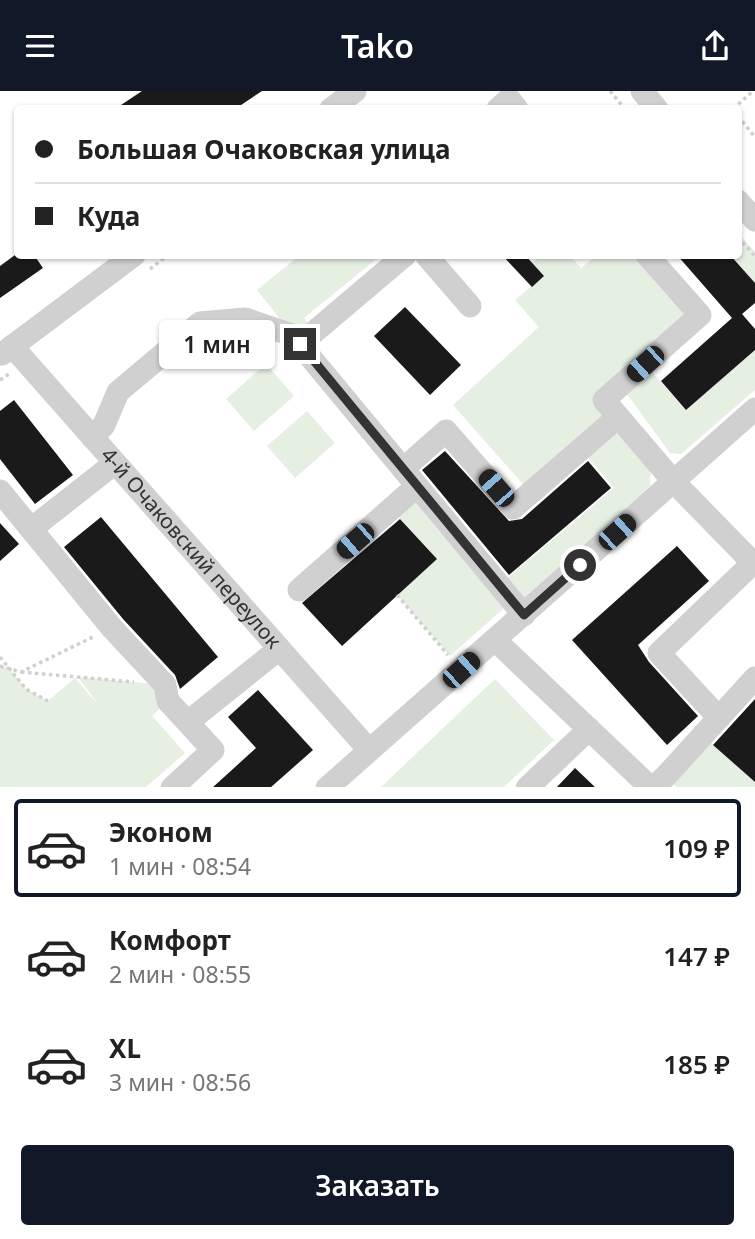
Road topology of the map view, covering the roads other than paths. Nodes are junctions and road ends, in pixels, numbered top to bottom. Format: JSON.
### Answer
{"nodes":[{"id":1,"x":355,"y":91,"type":"edge"},
{"id":2,"x":642,"y":91,"type":"edge"},
{"id":3,"x":336,"y":105,"type":"edge"},
{"id":4,"x":654,"y":105,"type":"edge"},
{"id":5,"x":742,"y":205,"type":"edge"},
{"id":6,"x":755,"y":220,"type":"edge"},
{"id":7,"x":129,"y":259,"type":"edge"},
{"id":8,"x":400,"y":259,"type":"edge"},
{"id":9,"x":429,"y":259,"type":"edge"},
{"id":10,"x":652,"y":259,"type":"edge"},
{"id":11,"x":470,"y":306,"type":"dead end"},
{"id":12,"x":300,"y":344,"type":"junction"},
{"id":13,"x":6,"y":351,"type":"edge"},
{"id":14,"x":755,"y":409,"type":"edge"},
{"id":15,"x":618,"y":417,"type":"junction"},
{"id":16,"x":92,"y":436,"type":"junction"},
{"id":17,"x":115,"y":463,"type":"junction"},
{"id":18,"x":410,"y":477,"type":"junction"},
{"id":19,"x":674,"y":482,"type":"junction"},
{"id":20,"x":0,"y":491,"type":"edge"},
{"id":21,"x":31,"y":529,"type":"junction"},
{"id":22,"x":754,"y":562,"type":"edge"},
{"id":23,"x":299,"y":590,"type":"dead end"},
{"id":24,"x":524,"y":615,"type":"junction"},
{"id":25,"x":495,"y":640,"type":"junction"},
{"id":26,"x":279,"y":649,"type":"junction"},
{"id":27,"x":755,"y":678,"type":"edge"},
{"id":28,"x":719,"y":718,"type":"junction"},
{"id":29,"x":188,"y":722,"type":"junction"},
{"id":30,"x":589,"y":729,"type":"junction"},
{"id":31,"x":369,"y":750,"type":"junction"},
{"id":32,"x":172,"y":787,"type":"edge"},
{"id":33,"x":327,"y":787,"type":"edge"},
{"id":34,"x":527,"y":787,"type":"edge"},
{"id":35,"x":651,"y":787,"type":"edge"}],
"edges":[{"from":1,"to":3,"type":"street"},
{"from":2,"to":4,"type":"street"},
{"from":5,"to":6,"type":"street"},
{"from":7,"to":13,"type":"street"},
{"from":8,"to":12,"type":"street"},
{"from":9,"to":11,"type":"street"},
{"from":10,"to":15,"type":"street"},
{"from":12,"to":16,"type":"street"},
{"from":12,"to":18,"type":"street"},
{"from":13,"to":16,"type":"street","name":"4-й Очаковский переулок"},
{"from":14,"to":19,"type":"street"},
{"from":15,"to":18,"type":"street"},
{"from":15,"to":19,"type":"street"},
{"from":16,"to":17,"type":"street","name":"4-й Очаковский переулок"},
{"from":17,"to":21,"type":"street"},
{"from":17,"to":26,"type":"street","name":"4-й Очаковский переулок"},
{"from":18,"to":23,"type":"street"},
{"from":18,"to":24,"type":"street"},
{"from":19,"to":22,"type":"street"},
{"from":19,"to":24,"type":"street"},
{"from":20,"to":21,"type":"street"},
{"from":21,"to":29,"type":"street"},
{"from":22,"to":28,"type":"street"},
{"from":24,"to":25,"type":"street"},
{"from":25,"to":30,"type":"street"},
{"from":25,"to":31,"type":"street"},
{"from":26,"to":29,"type":"street"},
{"from":26,"to":31,"type":"street","name":"4-й Очаковский переулок"},
{"from":27,"to":28,"type":"street"},
{"from":28,"to":35,"type":"street"},
{"from":29,"to":32,"type":"street"},
{"from":30,"to":34,"type":"street"},
{"from":30,"to":35,"type":"street"},
{"from":31,"to":33,"type":"street"}]}
